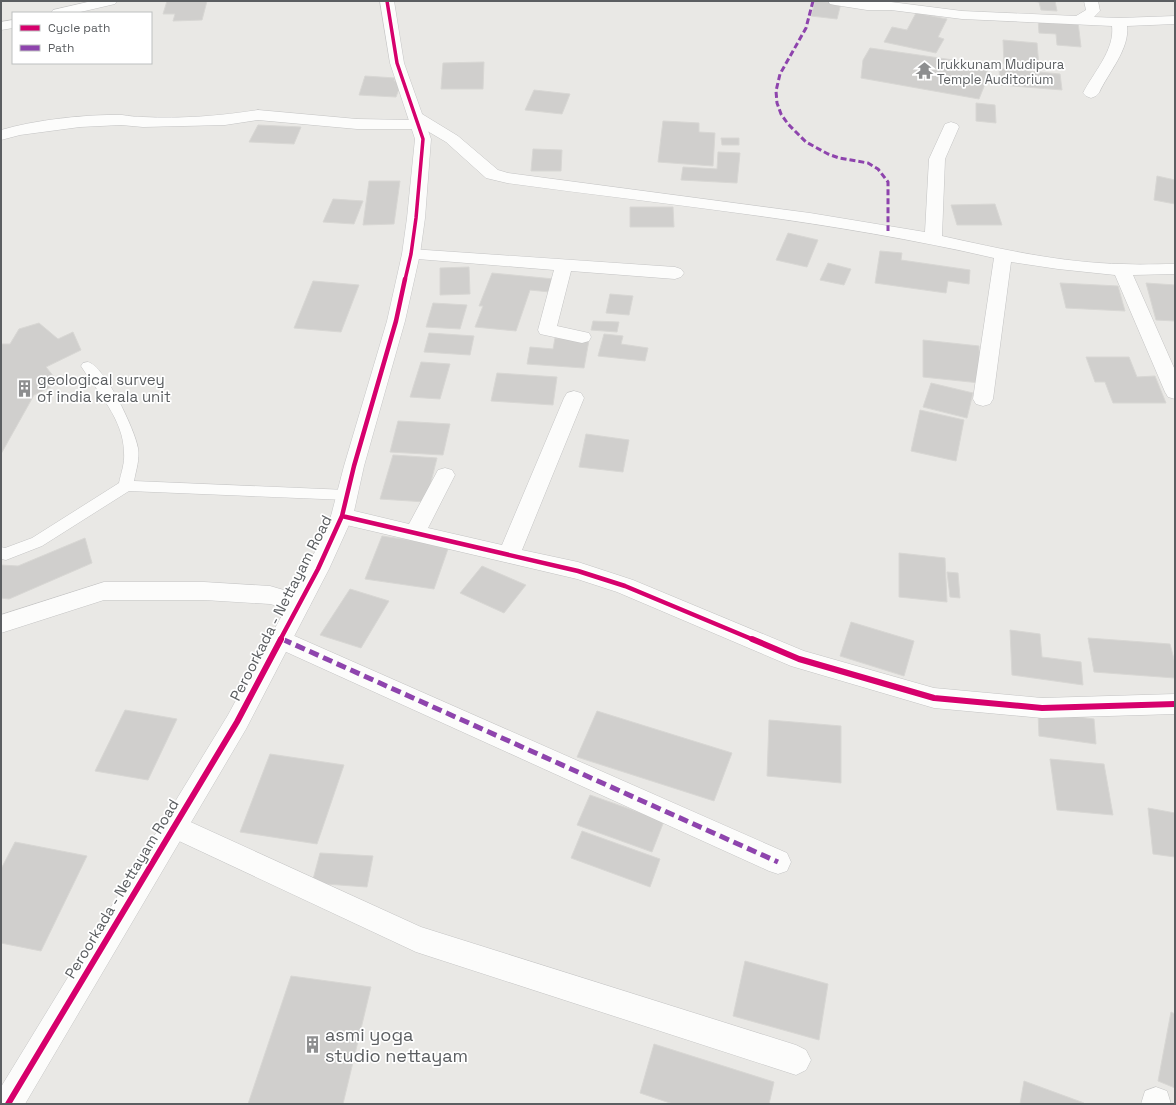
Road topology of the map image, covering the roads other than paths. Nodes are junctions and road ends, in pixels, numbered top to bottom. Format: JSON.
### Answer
{"nodes":[{"id":1,"x":110,"y":1,"type":"edge"},
{"id":2,"x":387,"y":1,"type":"edge"},
{"id":3,"x":835,"y":1,"type":"edge"},
{"id":4,"x":1091,"y":1,"type":"edge"},
{"id":5,"x":867,"y":3,"type":"edge"},
{"id":6,"x":82,"y":4,"type":"edge"},
{"id":7,"x":61,"y":12,"type":"edge"},
{"id":8,"x":1175,"y":20,"type":"edge"},
{"id":9,"x":1078,"y":21,"type":"junction"},
{"id":10,"x":1119,"y":22,"type":"junction"},
{"id":11,"x":12,"y":24,"type":"edge"},
{"id":12,"x":1,"y":26,"type":"edge"},
{"id":13,"x":1091,"y":93,"type":"dead end"},
{"id":14,"x":417,"y":121,"type":"junction"},
{"id":15,"x":951,"y":127,"type":"dead end"},
{"id":16,"x":1,"y":135,"type":"edge"},
{"id":17,"x":933,"y":239,"type":"junction"},
{"id":18,"x":411,"y":254,"type":"junction"},
{"id":19,"x":1003,"y":255,"type":"junction"},
{"id":20,"x":564,"y":265,"type":"junction"},
{"id":21,"x":1175,"y":269,"type":"edge"},
{"id":22,"x":1122,"y":270,"type":"junction"},
{"id":23,"x":675,"y":273,"type":"dead end"},
{"id":24,"x":582,"y":337,"type":"dead end"},
{"id":25,"x":88,"y":366,"type":"dead end"},
{"id":26,"x":1175,"y":392,"type":"edge"},
{"id":27,"x":574,"y":398,"type":"dead end"},
{"id":28,"x":983,"y":399,"type":"dead end"},
{"id":29,"x":445,"y":475,"type":"dead end"},
{"id":30,"x":126,"y":486,"type":"junction"},
{"id":31,"x":344,"y":506,"type":"junction"},
{"id":32,"x":415,"y":533,"type":"junction"},
{"id":33,"x":1,"y":554,"type":"edge"},
{"id":34,"x":509,"y":555,"type":"junction"},
{"id":35,"x":300,"y":603,"type":"junction"},
{"id":36,"x":1,"y":624,"type":"edge"},
{"id":37,"x":281,"y":639,"type":"junction"},
{"id":38,"x":1175,"y":704,"type":"edge"},
{"id":39,"x":173,"y":826,"type":"junction"},
{"id":40,"x":778,"y":862,"type":"dead end"},
{"id":41,"x":796,"y":1060,"type":"dead end"},
{"id":42,"x":8,"y":1104,"type":"edge"}],
"edges":[{"from":1,"to":6,"type":"street"},
{"from":2,"to":14,"type":"street","name":"Peroorkada - Nettayam Road"},
{"from":3,"to":5,"type":"street"},
{"from":4,"to":9,"type":"street"},
{"from":5,"to":9,"type":"street"},
{"from":6,"to":7,"type":"street"},
{"from":8,"to":10,"type":"street"},
{"from":9,"to":10,"type":"street"},
{"from":10,"to":13,"type":"street"},
{"from":11,"to":12,"type":"street"},
{"from":14,"to":16,"type":"street"},
{"from":14,"to":17,"type":"street"},
{"from":14,"to":18,"type":"street","name":"Peroorkada - Nettayam Road"},
{"from":15,"to":17,"type":"street"},
{"from":17,"to":19,"type":"street"},
{"from":18,"to":20,"type":"street"},
{"from":18,"to":31,"type":"street","name":"Peroorkada - Nettayam Road"},
{"from":19,"to":22,"type":"street"},
{"from":19,"to":28,"type":"street"},
{"from":20,"to":23,"type":"street"},
{"from":20,"to":24,"type":"street"},
{"from":21,"to":22,"type":"street"},
{"from":22,"to":26,"type":"street"},
{"from":25,"to":30,"type":"lane"},
{"from":27,"to":34,"type":"street"},
{"from":29,"to":32,"type":"street"},
{"from":30,"to":31,"type":"lane"},
{"from":30,"to":33,"type":"lane"},
{"from":31,"to":32,"type":"street"},
{"from":31,"to":35,"type":"street","name":"Peroorkada - Nettayam Road"},
{"from":32,"to":34,"type":"street"},
{"from":34,"to":38,"type":"street"},
{"from":35,"to":36,"type":"street"},
{"from":35,"to":37,"type":"street","name":"Peroorkada - Nettayam Road"},
{"from":37,"to":39,"type":"street","name":"Peroorkada - Nettayam Road"},
{"from":37,"to":40,"type":"street"},
{"from":39,"to":41,"type":"street"},
{"from":39,"to":42,"type":"street","name":"Peroorkada - Nettayam Road"}]}
